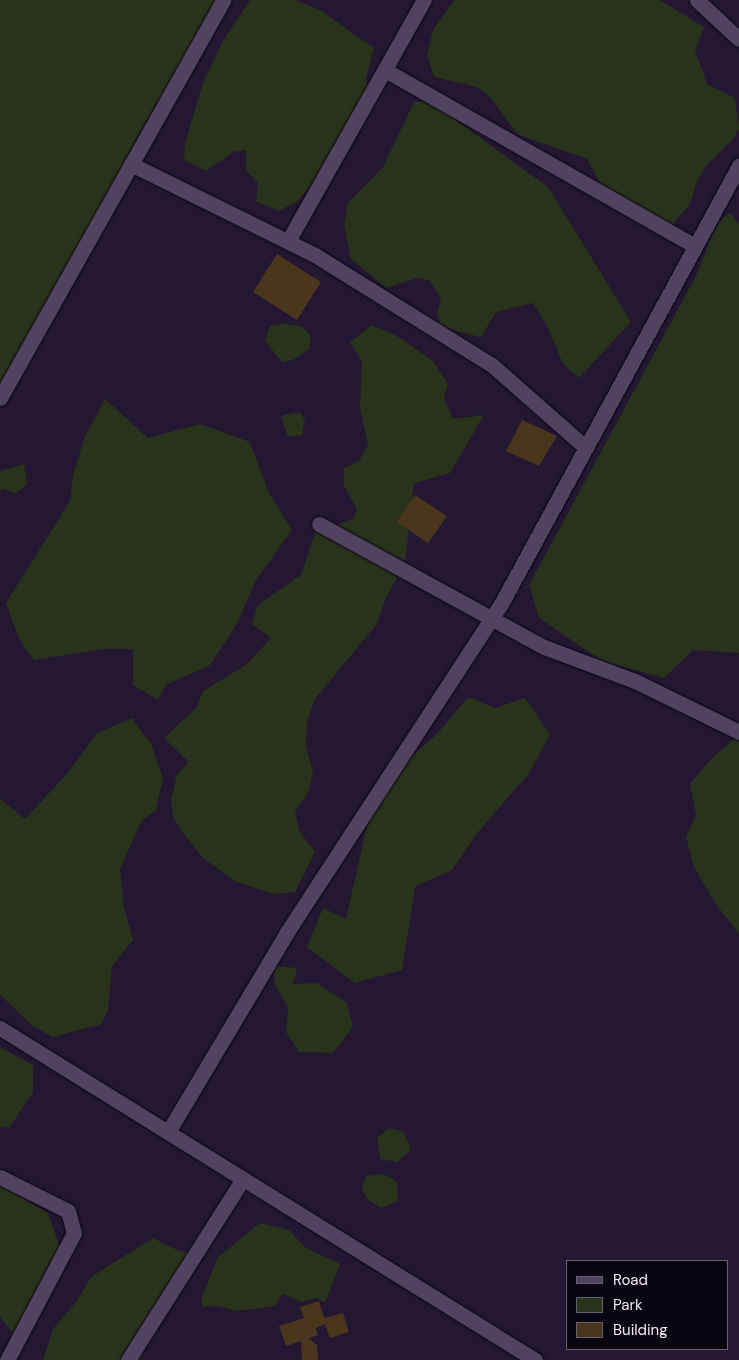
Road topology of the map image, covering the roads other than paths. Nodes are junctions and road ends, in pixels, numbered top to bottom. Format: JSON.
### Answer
{"nodes":[{"id":1,"x":223,"y":0,"type":"edge"},
{"id":2,"x":424,"y":0,"type":"edge"},
{"id":3,"x":699,"y":1,"type":"edge"},
{"id":4,"x":739,"y":39,"type":"edge"},
{"id":5,"x":385,"y":70,"type":"junction"},
{"id":6,"x":131,"y":164,"type":"junction"},
{"id":7,"x":739,"y":165,"type":"edge"},
{"id":8,"x":288,"y":242,"type":"junction"},
{"id":9,"x":695,"y":246,"type":"junction"},
{"id":10,"x":0,"y":398,"type":"edge"},
{"id":11,"x":586,"y":448,"type":"junction"},
{"id":12,"x":319,"y":524,"type":"dead end"},
{"id":13,"x":492,"y":619,"type":"junction"},
{"id":14,"x":739,"y":732,"type":"edge"},
{"id":15,"x":0,"y":1028,"type":"edge"},
{"id":16,"x":168,"y":1132,"type":"junction"},
{"id":17,"x":0,"y":1177,"type":"edge"},
{"id":18,"x":243,"y":1179,"type":"junction"},
{"id":19,"x":7,"y":1360,"type":"edge"},
{"id":20,"x":128,"y":1360,"type":"edge"},
{"id":21,"x":535,"y":1360,"type":"edge"}],
"edges":[{"from":1,"to":6,"type":"street"},
{"from":2,"to":5,"type":"street"},
{"from":3,"to":4,"type":"street"},
{"from":5,"to":8,"type":"street"},
{"from":5,"to":9,"type":"street"},
{"from":6,"to":8,"type":"street"},
{"from":6,"to":10,"type":"street"},
{"from":7,"to":9,"type":"street"},
{"from":8,"to":11,"type":"street"},
{"from":9,"to":11,"type":"street"},
{"from":11,"to":13,"type":"street"},
{"from":12,"to":13,"type":"street"},
{"from":13,"to":14,"type":"street"},
{"from":13,"to":16,"type":"street"},
{"from":15,"to":16,"type":"street"},
{"from":16,"to":18,"type":"street"},
{"from":17,"to":19,"type":"street"},
{"from":18,"to":20,"type":"street"},
{"from":18,"to":21,"type":"street"}]}
